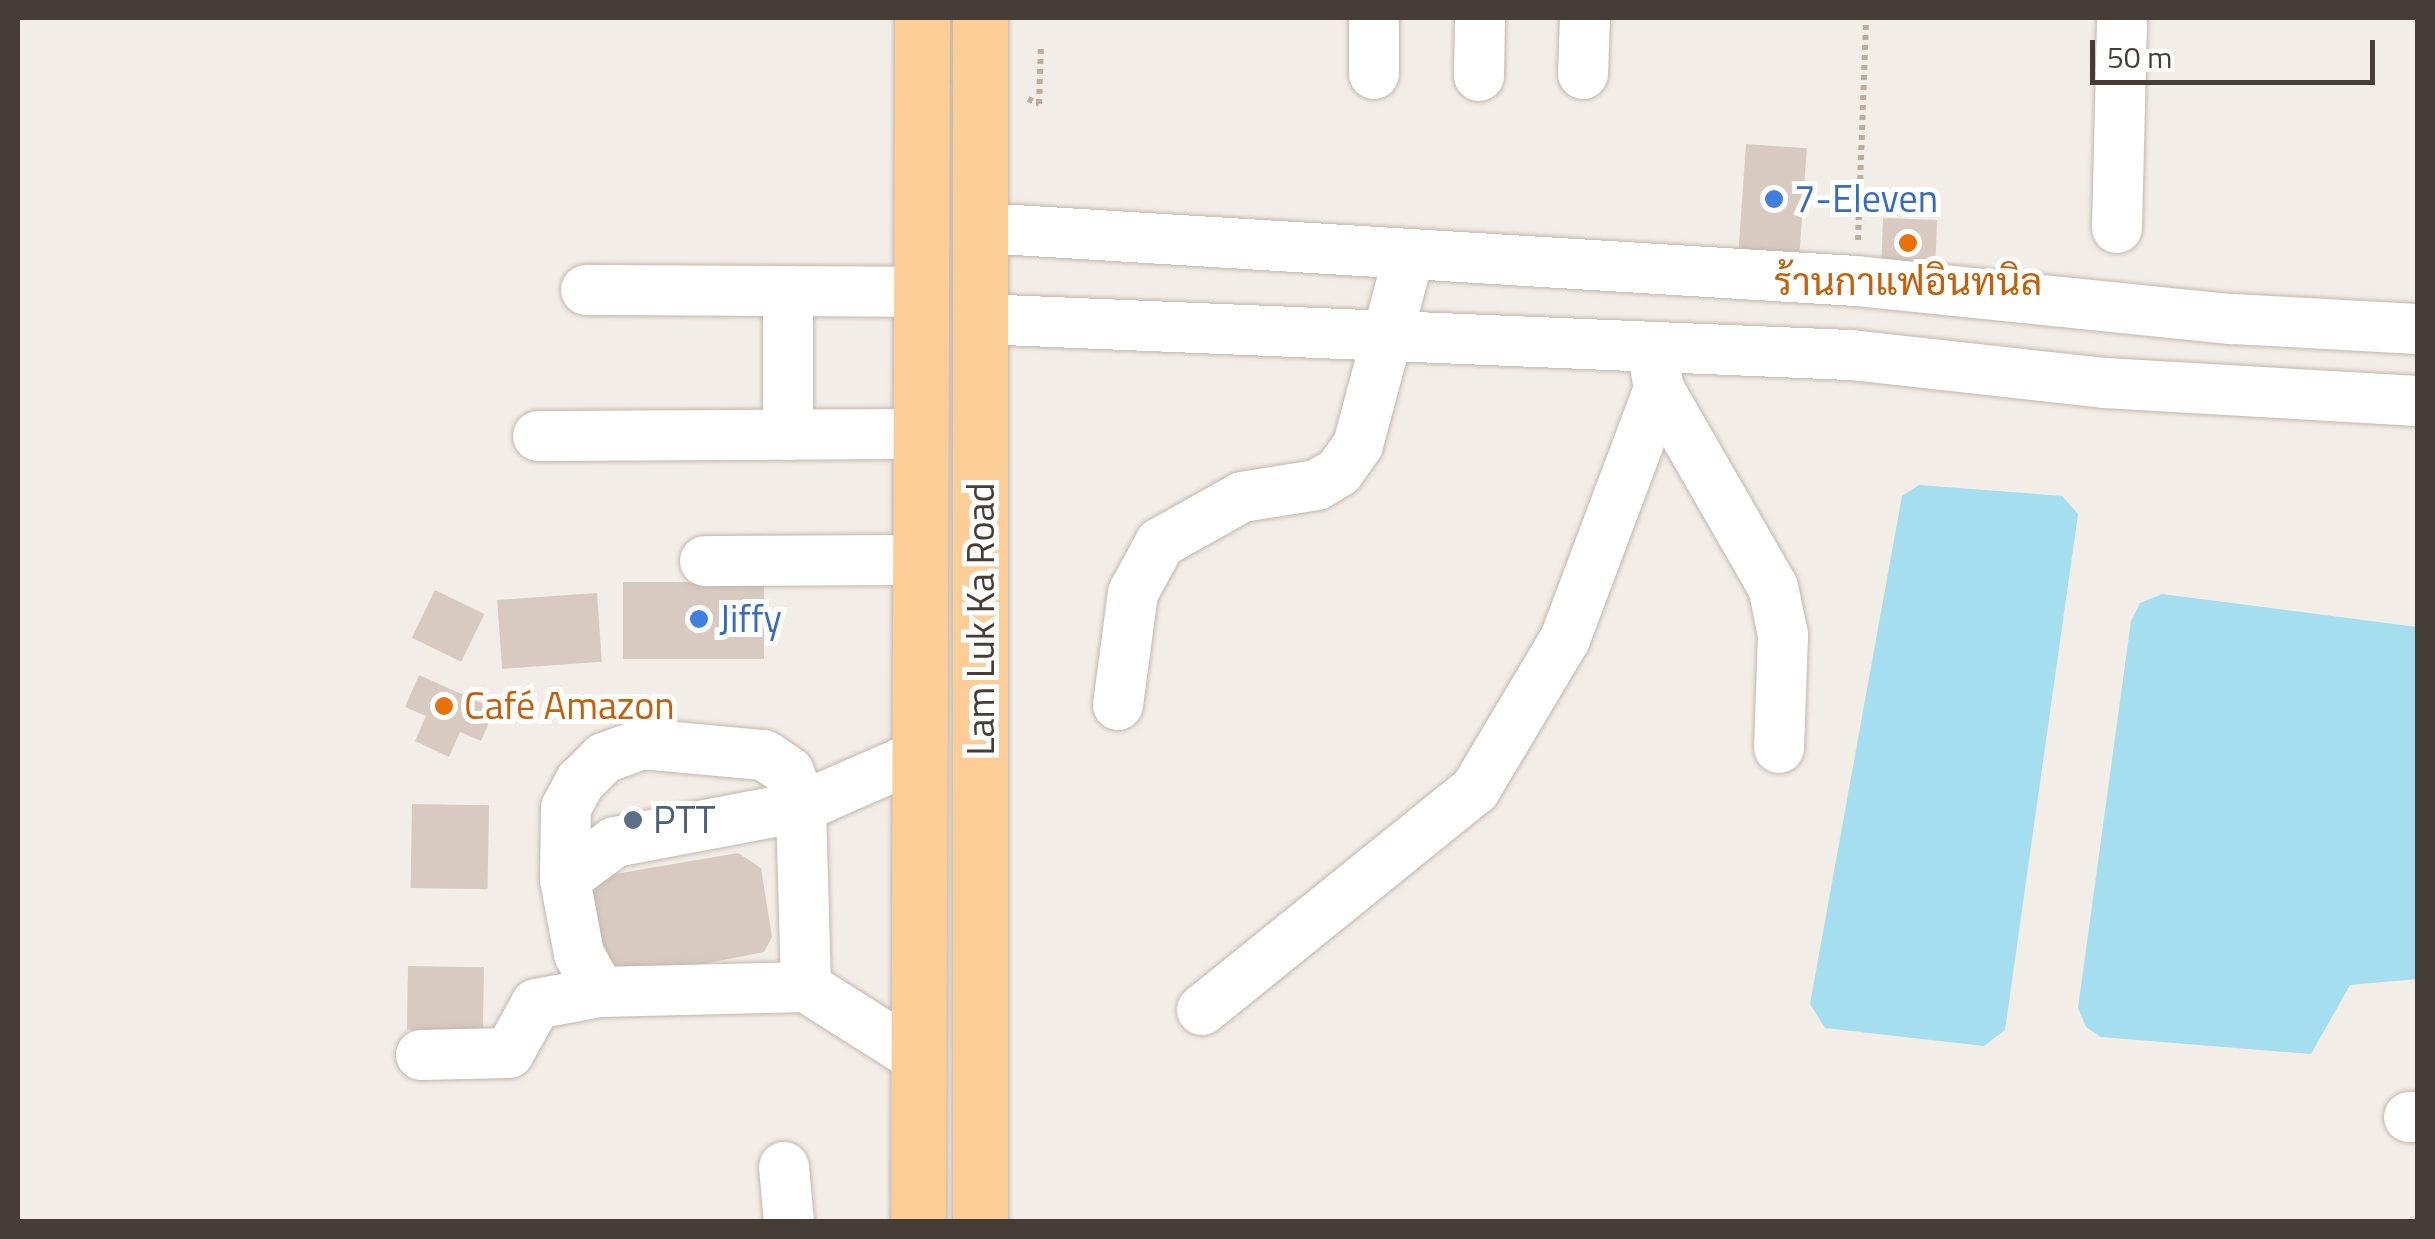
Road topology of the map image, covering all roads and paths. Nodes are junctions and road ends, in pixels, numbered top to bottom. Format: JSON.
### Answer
{"nodes":[{"id":1,"x":922,"y":18,"type":"edge"},
{"id":2,"x":980,"y":18,"type":"edge"},
{"id":3,"x":1374,"y":18,"type":"edge"},
{"id":4,"x":1480,"y":18,"type":"edge"},
{"id":5,"x":1585,"y":18,"type":"edge"},
{"id":6,"x":1866,"y":18,"type":"edge"},
{"id":7,"x":2122,"y":18,"type":"edge"},
{"id":8,"x":1040,"y":45,"type":"dead end"},
{"id":9,"x":1374,"y":74,"type":"dead end"},
{"id":10,"x":1583,"y":74,"type":"dead end"},
{"id":11,"x":1479,"y":76,"type":"dead end"},
{"id":12,"x":1028,"y":104,"type":"dead end"},
{"id":13,"x":982,"y":228,"type":"junction"},
{"id":14,"x":2117,"y":228,"type":"dead end"},
{"id":15,"x":1408,"y":258,"type":"junction"},
{"id":16,"x":1856,"y":281,"type":"junction"},
{"id":17,"x":586,"y":290,"type":"dead end"},
{"id":18,"x":788,"y":291,"type":"junction"},
{"id":19,"x":920,"y":292,"type":"junction"},
{"id":20,"x":980,"y":319,"type":"junction"},
{"id":21,"x":2418,"y":330,"type":"edge"},
{"id":22,"x":1389,"y":332,"type":"junction"},
{"id":23,"x":1851,"y":355,"type":"junction"},
{"id":24,"x":1655,"y":367,"type":"junction"},
{"id":25,"x":2418,"y":400,"type":"edge"},
{"id":26,"x":920,"y":434,"type":"junction"},
{"id":27,"x":788,"y":435,"type":"junction"},
{"id":28,"x":538,"y":436,"type":"dead end"},
{"id":29,"x":920,"y":560,"type":"junction"},
{"id":30,"x":705,"y":561,"type":"dead end"},
{"id":31,"x":1118,"y":704,"type":"dead end"},
{"id":32,"x":1779,"y":748,"type":"dead end"},
{"id":33,"x":920,"y":755,"type":"junction"},
{"id":34,"x":801,"y":807,"type":"junction"},
{"id":35,"x":565,"y":879,"type":"junction"},
{"id":36,"x":806,"y":987,"type":"junction"},
{"id":37,"x":600,"y":992,"type":"junction"},
{"id":38,"x":1202,"y":1010,"type":"dead end"},
{"id":39,"x":421,"y":1055,"type":"dead end"},
{"id":40,"x":920,"y":1059,"type":"junction"},
{"id":41,"x":784,"y":1167,"type":"dead end"},
{"id":42,"x":788,"y":1222,"type":"edge"},
{"id":43,"x":918,"y":1222,"type":"edge"},
{"id":44,"x":980,"y":1222,"type":"edge"}],
"edges":[{"from":1,"to":19,"type":"main road","name":"Lam Luk Ka Road"},
{"from":2,"to":13,"type":"main road","name":"Lam Luk Ka Road"},
{"from":3,"to":9,"type":"street"},
{"from":4,"to":11,"type":"street"},
{"from":5,"to":10,"type":"street"},
{"from":6,"to":16,"type":"path"},
{"from":7,"to":14,"type":"street"},
{"from":8,"to":12,"type":"path"},
{"from":13,"to":15,"type":"street"},
{"from":13,"to":20,"type":"main road","name":"Lam Luk Ka Road"},
{"from":15,"to":16,"type":"street"},
{"from":15,"to":22,"type":"street"},
{"from":16,"to":21,"type":"street"},
{"from":16,"to":23,"type":"street"},
{"from":17,"to":18,"type":"street"},
{"from":18,"to":19,"type":"street"},
{"from":18,"to":27,"type":"street"},
{"from":19,"to":26,"type":"main road","name":"Lam Luk Ka Road"},
{"from":20,"to":22,"type":"street"},
{"from":20,"to":44,"type":"main road","name":"Lam Luk Ka Road"},
{"from":22,"to":24,"type":"street"},
{"from":22,"to":31,"type":"street"},
{"from":23,"to":24,"type":"street"},
{"from":23,"to":25,"type":"street"},
{"from":24,"to":32,"type":"street"},
{"from":24,"to":38,"type":"street"},
{"from":26,"to":27,"type":"street"},
{"from":26,"to":29,"type":"main road","name":"Lam Luk Ka Road"},
{"from":27,"to":28,"type":"street"},
{"from":29,"to":30,"type":"street"},
{"from":29,"to":33,"type":"main road","name":"Lam Luk Ka Road"},
{"from":33,"to":34,"type":"street"},
{"from":33,"to":40,"type":"main road","name":"Lam Luk Ka Road"},
{"from":34,"to":35,"type":"street"},
{"from":34,"to":35,"type":"street"},
{"from":34,"to":36,"type":"street"},
{"from":35,"to":37,"type":"street"},
{"from":36,"to":37,"type":"street"},
{"from":36,"to":40,"type":"street"},
{"from":37,"to":39,"type":"street"},
{"from":40,"to":43,"type":"main road","name":"Lam Luk Ka Road"},
{"from":41,"to":42,"type":"street"}]}
